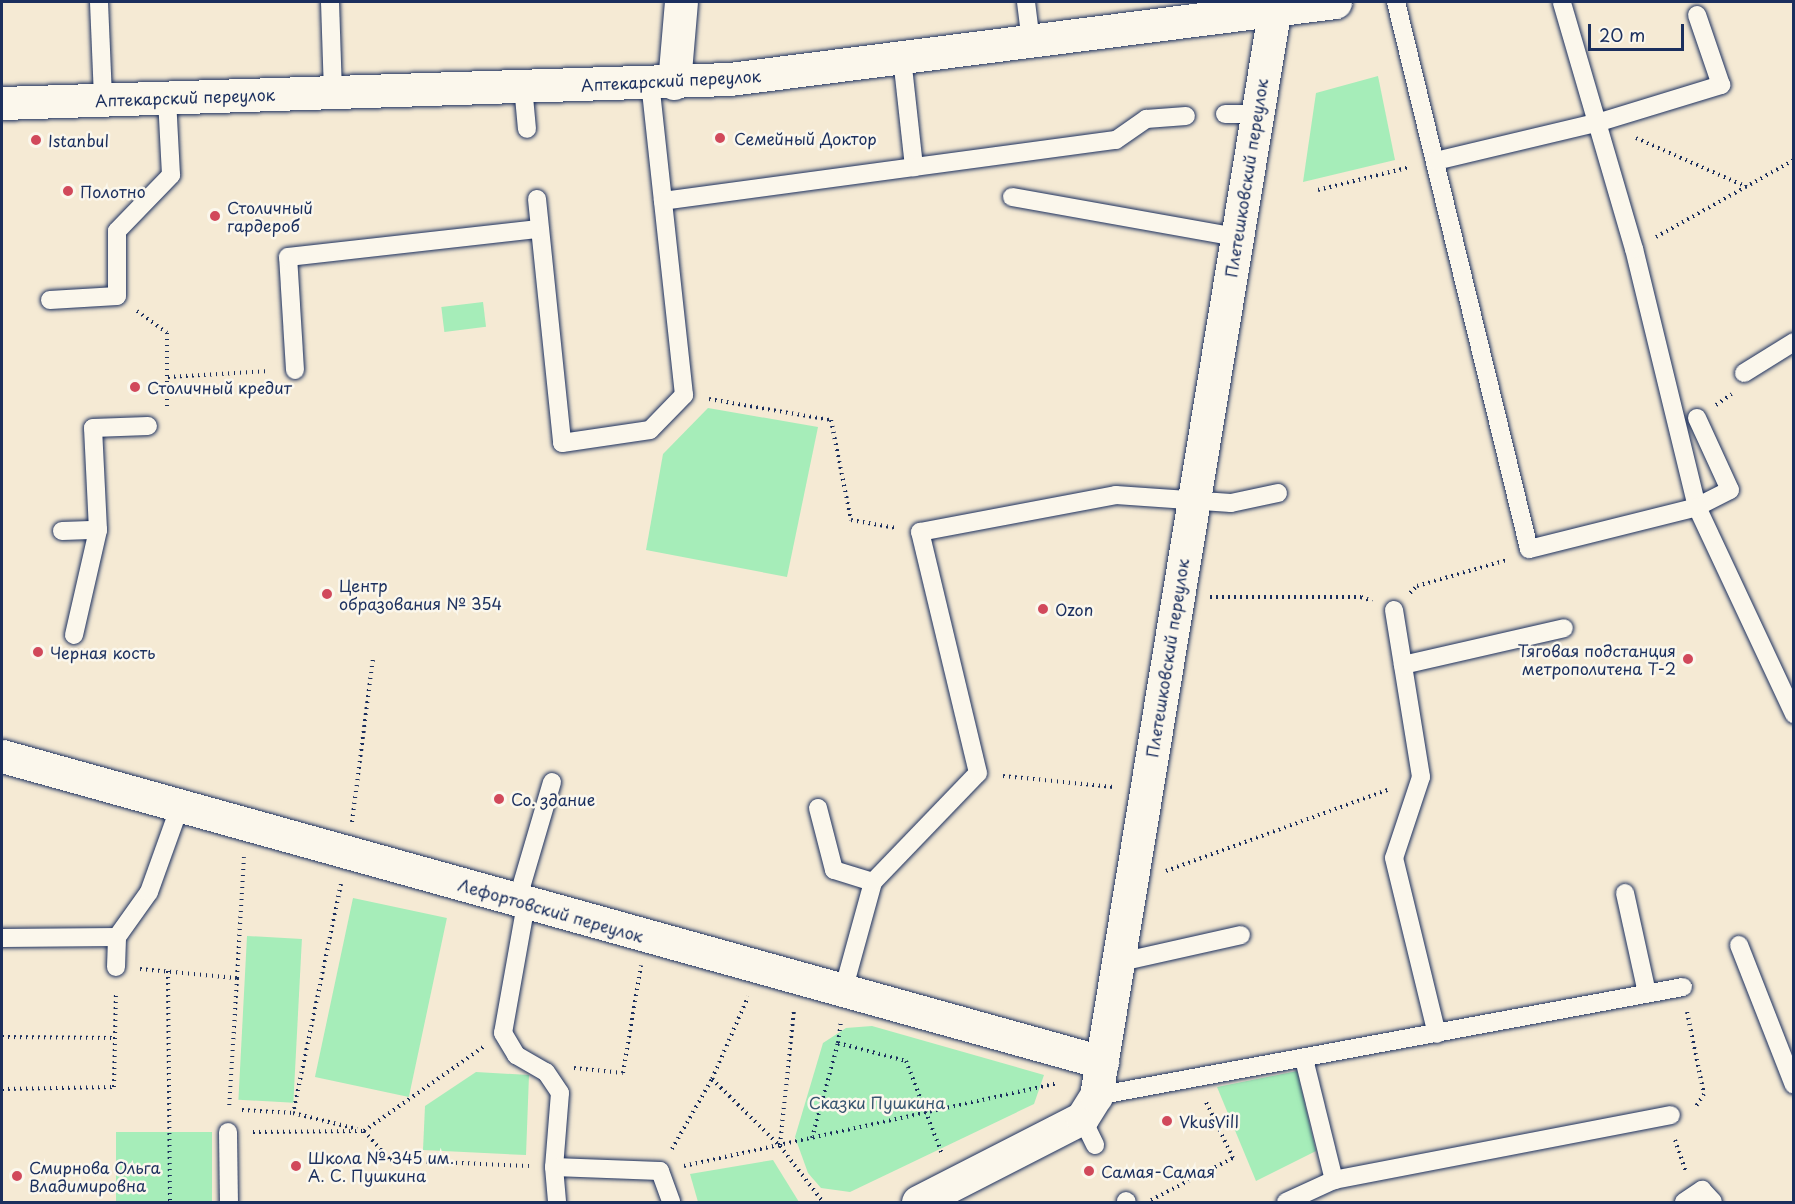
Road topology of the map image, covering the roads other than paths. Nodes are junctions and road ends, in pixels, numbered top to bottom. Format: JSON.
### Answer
{"nodes":[{"id":1,"x":99,"y":2,"type":"edge"},
{"id":2,"x":330,"y":2,"type":"edge"},
{"id":3,"x":681,"y":2,"type":"edge"},
{"id":4,"x":1026,"y":2,"type":"edge"},
{"id":5,"x":1335,"y":2,"type":"edge"},
{"id":6,"x":1396,"y":2,"type":"edge"},
{"id":7,"x":1562,"y":2,"type":"edge"},
{"id":8,"x":1196,"y":11,"type":"edge"},
{"id":9,"x":1274,"y":12,"type":"junction"},
{"id":10,"x":1697,"y":15,"type":"dead end"},
{"id":11,"x":1031,"y":42,"type":"junction"},
{"id":12,"x":902,"y":58,"type":"junction"},
{"id":13,"x":662,"y":83,"type":"junction"},
{"id":14,"x":523,"y":86,"type":"junction"},
{"id":15,"x":333,"y":93,"type":"junction"},
{"id":16,"x":167,"y":98,"type":"junction"},
{"id":17,"x":103,"y":99,"type":"junction"},
{"id":18,"x":2,"y":103,"type":"edge"},
{"id":19,"x":1225,"y":114,"type":"dead end"},
{"id":20,"x":1257,"y":114,"type":"junction"},
{"id":21,"x":1186,"y":116,"type":"dead end"},
{"id":22,"x":1600,"y":122,"type":"junction"},
{"id":23,"x":527,"y":129,"type":"dead end"},
{"id":24,"x":1436,"y":161,"type":"junction"},
{"id":25,"x":914,"y":167,"type":"junction"},
{"id":26,"x":1012,"y":197,"type":"dead end"},
{"id":27,"x":537,"y":199,"type":"dead end"},
{"id":28,"x":663,"y":201,"type":"junction"},
{"id":29,"x":536,"y":229,"type":"junction"},
{"id":30,"x":1236,"y":237,"type":"junction"},
{"id":31,"x":50,"y":300,"type":"dead end"},
{"id":32,"x":1794,"y":342,"type":"edge"},
{"id":33,"x":295,"y":370,"type":"road end"},
{"id":34,"x":1744,"y":373,"type":"road end"},
{"id":35,"x":1697,"y":418,"type":"road end"},
{"id":36,"x":148,"y":426,"type":"road end"},
{"id":37,"x":1278,"y":493,"type":"dead end"},
{"id":38,"x":1193,"y":499,"type":"junction"},
{"id":39,"x":1697,"y":507,"type":"junction"},
{"id":40,"x":98,"y":530,"type":"junction"},
{"id":41,"x":62,"y":531,"type":"dead end"},
{"id":42,"x":1394,"y":610,"type":"road end"},
{"id":43,"x":1564,"y":627,"type":"dead end"},
{"id":44,"x":74,"y":635,"type":"dead end"},
{"id":45,"x":1403,"y":665,"type":"junction"},
{"id":46,"x":1794,"y":714,"type":"edge"},
{"id":47,"x":2,"y":756,"type":"edge"},
{"id":48,"x":552,"y":782,"type":"dead end"},
{"id":49,"x":180,"y":806,"type":"junction"},
{"id":50,"x":818,"y":808,"type":"dead end"},
{"id":51,"x":873,"y":882,"type":"junction"},
{"id":52,"x":1625,"y":893,"type":"dead end"},
{"id":53,"x":522,"y":902,"type":"junction"},
{"id":54,"x":1241,"y":935,"type":"dead end"},
{"id":55,"x":117,"y":937,"type":"junction"},
{"id":56,"x":2,"y":938,"type":"edge"},
{"id":57,"x":1739,"y":945,"type":"dead end"},
{"id":58,"x":1116,"y":963,"type":"junction"},
{"id":59,"x":116,"y":967,"type":"road end"},
{"id":60,"x":1683,"y":987,"type":"road end"},
{"id":61,"x":843,"y":990,"type":"junction"},
{"id":62,"x":1647,"y":993,"type":"junction"},
{"id":63,"x":1437,"y":1034,"type":"junction"},
{"id":64,"x":1304,"y":1059,"type":"junction"},
{"id":65,"x":1102,"y":1062,"type":"junction"},
{"id":66,"x":1794,"y":1085,"type":"edge"},
{"id":67,"x":1671,"y":1115,"type":"road end"},
{"id":68,"x":1091,"y":1119,"type":"junction"},
{"id":69,"x":228,"y":1132,"type":"road end"},
{"id":70,"x":554,"y":1167,"type":"junction"},
{"id":71,"x":1334,"y":1180,"type":"junction"},
{"id":72,"x":229,"y":1203,"type":"edge"},
{"id":73,"x":557,"y":1203,"type":"edge"},
{"id":74,"x":671,"y":1203,"type":"edge"},
{"id":75,"x":918,"y":1203,"type":"edge"},
{"id":76,"x":1286,"y":1203,"type":"edge"},
{"id":77,"x":1684,"y":1203,"type":"edge"},
{"id":78,"x":1713,"y":1203,"type":"edge"}],
"edges":[{"from":1,"to":17,"type":"lane"},
{"from":2,"to":15,"type":"lane"},
{"from":3,"to":13,"type":"street"},
{"from":4,"to":11,"type":"lane"},
{"from":5,"to":9,"type":"street","name":"Аптекарский переулок"},
{"from":6,"to":24,"type":"lane"},
{"from":7,"to":22,"type":"lane"},
{"from":8,"to":9,"type":"street","name":"Аптекарский переулок"},
{"from":8,"to":11,"type":"street","name":"Аптекарский переулок"},
{"from":9,"to":20,"type":"street","name":"Плетешковский переулок"},
{"from":10,"to":22,"type":"lane"},
{"from":11,"to":12,"type":"street","name":"Аптекарский переулок"},
{"from":12,"to":13,"type":"street","name":"Аптекарский переулок"},
{"from":12,"to":25,"type":"lane"},
{"from":13,"to":14,"type":"street","name":"Аптекарский переулок"},
{"from":13,"to":28,"type":"lane"},
{"from":14,"to":15,"type":"street","name":"Аптекарский переулок"},
{"from":14,"to":23,"type":"lane"},
{"from":15,"to":16,"type":"street","name":"Аптекарский переулок"},
{"from":16,"to":17,"type":"street","name":"Аптекарский переулок"},
{"from":16,"to":31,"type":"lane"},
{"from":17,"to":18,"type":"street","name":"Аптекарский переулок"},
{"from":19,"to":20,"type":"lane"},
{"from":20,"to":30,"type":"street","name":"Плетешковский переулок"},
{"from":21,"to":25,"type":"lane"},
{"from":22,"to":24,"type":"lane"},
{"from":22,"to":39,"type":"lane"},
{"from":24,"to":39,"type":"lane"},
{"from":25,"to":28,"type":"lane"},
{"from":26,"to":30,"type":"lane"},
{"from":27,"to":29,"type":"lane"},
{"from":28,"to":29,"type":"lane"},
{"from":29,"to":33,"type":"lane"},
{"from":30,"to":38,"type":"street","name":"Плетешковский переулок"},
{"from":32,"to":34,"type":"lane"},
{"from":35,"to":39,"type":"lane"},
{"from":36,"to":40,"type":"lane"},
{"from":37,"to":38,"type":"lane"},
{"from":38,"to":51,"type":"lane"},
{"from":38,"to":58,"type":"street","name":"Плетешковский переулок"},
{"from":39,"to":46,"type":"lane"},
{"from":40,"to":41,"type":"lane"},
{"from":40,"to":44,"type":"lane"},
{"from":42,"to":45,"type":"lane"},
{"from":43,"to":45,"type":"lane"},
{"from":45,"to":63,"type":"lane"},
{"from":47,"to":49,"type":"street","name":"Лефортовский переулок"},
{"from":48,"to":53,"type":"lane"},
{"from":49,"to":53,"type":"street","name":"Лефортовский переулок"},
{"from":49,"to":55,"type":"lane"},
{"from":50,"to":51,"type":"lane"},
{"from":51,"to":61,"type":"lane"},
{"from":52,"to":62,"type":"lane"},
{"from":53,"to":61,"type":"street","name":"Лефортовский переулок"},
{"from":53,"to":70,"type":"lane"},
{"from":54,"to":58,"type":"lane"},
{"from":55,"to":56,"type":"lane"},
{"from":55,"to":59,"type":"lane"},
{"from":57,"to":66,"type":"lane"},
{"from":58,"to":65,"type":"street","name":"Плетешковский переулок"},
{"from":60,"to":62,"type":"lane"},
{"from":61,"to":65,"type":"street","name":"Лефортовский переулок"},
{"from":62,"to":63,"type":"lane"},
{"from":63,"to":64,"type":"lane"},
{"from":64,"to":68,"type":"lane"},
{"from":64,"to":71,"type":"lane"},
{"from":65,"to":68,"type":"street","name":"Плетешковский переулок"},
{"from":67,"to":71,"type":"lane"},
{"from":68,"to":75,"type":"street"},
{"from":69,"to":72,"type":"lane"},
{"from":70,"to":73,"type":"lane"},
{"from":70,"to":74,"type":"lane"},
{"from":71,"to":76,"type":"lane"},
{"from":77,"to":78,"type":"lane"}]}
